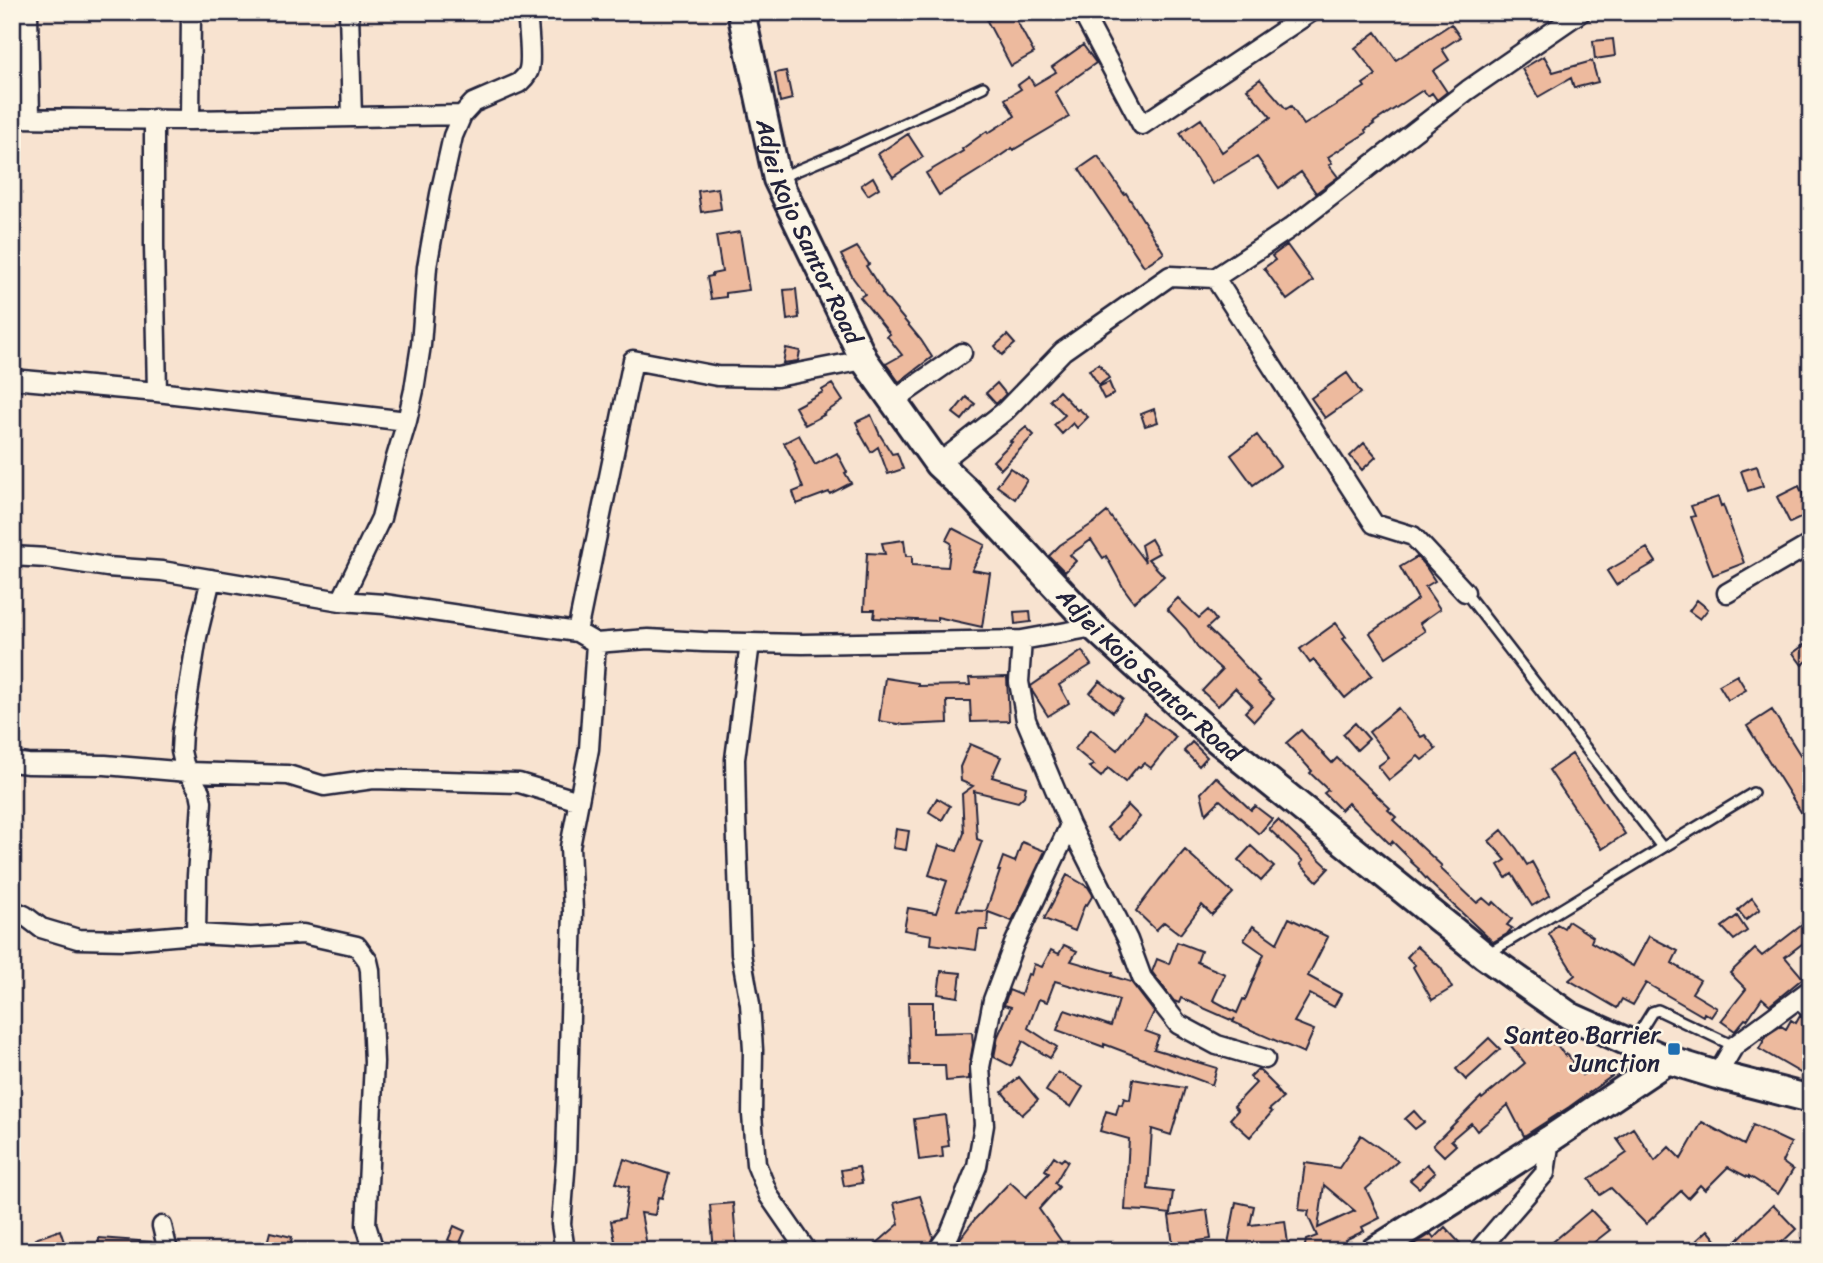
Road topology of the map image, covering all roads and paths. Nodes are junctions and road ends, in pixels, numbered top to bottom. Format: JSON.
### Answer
{"nodes":[{"id":1,"x":28,"y":12,"type":"edge"},
{"id":2,"x":191,"y":12,"type":"edge"},
{"id":3,"x":349,"y":12,"type":"edge"},
{"id":4,"x":527,"y":12,"type":"edge"},
{"id":5,"x":741,"y":12,"type":"edge"},
{"id":6,"x":1082,"y":12,"type":"edge"},
{"id":7,"x":1311,"y":12,"type":"edge"},
{"id":8,"x":1581,"y":12,"type":"edge"},
{"id":9,"x":983,"y":87,"type":"dead end"},
{"id":10,"x":462,"y":115,"type":"junction"},
{"id":11,"x":21,"y":117,"type":"edge"},
{"id":12,"x":352,"y":117,"type":"junction"},
{"id":13,"x":154,"y":119,"type":"junction"},
{"id":14,"x":190,"y":120,"type":"junction"},
{"id":15,"x":777,"y":179,"type":"junction"},
{"id":16,"x":1215,"y":278,"type":"junction"},
{"id":17,"x":962,"y":353,"type":"dead end"},
{"id":18,"x":864,"y":360,"type":"junction"},
{"id":19,"x":12,"y":379,"type":"edge"},
{"id":20,"x":157,"y":392,"type":"junction"},
{"id":21,"x":892,"y":401,"type":"junction"},
{"id":22,"x":407,"y":421,"type":"junction"},
{"id":23,"x":938,"y":464,"type":"junction"},
{"id":24,"x":1811,"y":544,"type":"edge"},
{"id":25,"x":12,"y":556,"type":"edge"},
{"id":26,"x":211,"y":579,"type":"junction"},
{"id":27,"x":1465,"y":592,"type":"joint"},
{"id":28,"x":1727,"y":593,"type":"dead end"},
{"id":29,"x":341,"y":601,"type":"junction"},
{"id":30,"x":1094,"y":627,"type":"junction"},
{"id":31,"x":577,"y":632,"type":"junction"},
{"id":32,"x":1022,"y":640,"type":"junction"},
{"id":33,"x":596,"y":643,"type":"junction"},
{"id":34,"x":750,"y":643,"type":"junction"},
{"id":35,"x":12,"y":762,"type":"edge"},
{"id":36,"x":188,"y":772,"type":"junction"},
{"id":37,"x":1754,"y":793,"type":"dead end"},
{"id":38,"x":579,"y":801,"type":"junction"},
{"id":39,"x":1070,"y":825,"type":"junction"},
{"id":40,"x":1662,"y":847,"type":"junction"},
{"id":41,"x":12,"y":910,"type":"edge"},
{"id":42,"x":196,"y":934,"type":"junction"},
{"id":43,"x":1485,"y":956,"type":"junction"},
{"id":44,"x":1811,"y":989,"type":"edge"},
{"id":45,"x":1795,"y":1002,"type":"junction"},
{"id":46,"x":1811,"y":1016,"type":"edge"},
{"id":47,"x":1632,"y":1044,"type":"junction"},
{"id":48,"x":1734,"y":1046,"type":"junction"},
{"id":49,"x":1265,"y":1059,"type":"dead end"},
{"id":50,"x":1668,"y":1060,"type":"junction"},
{"id":51,"x":1717,"y":1075,"type":"junction"},
{"id":52,"x":1811,"y":1099,"type":"edge"},
{"id":53,"x":1550,"y":1139,"type":"junction"},
{"id":54,"x":162,"y":1226,"type":"dead end"},
{"id":55,"x":168,"y":1251,"type":"edge"},
{"id":56,"x":374,"y":1251,"type":"edge"},
{"id":57,"x":565,"y":1251,"type":"edge"},
{"id":58,"x":807,"y":1251,"type":"edge"},
{"id":59,"x":937,"y":1251,"type":"edge"},
{"id":60,"x":1374,"y":1251,"type":"edge"},
{"id":61,"x":1478,"y":1251,"type":"edge"}],
"edges":[{"from":1,"to":11,"type":"street"},
{"from":2,"to":14,"type":"street"},
{"from":3,"to":12,"type":"street"},
{"from":4,"to":10,"type":"street"},
{"from":5,"to":15,"type":"street","name":"Adjei Kojo Santor Road"},
{"from":6,"to":7,"type":"street"},
{"from":8,"to":16,"type":"street"},
{"from":9,"to":15,"type":"lane"},
{"from":10,"to":12,"type":"street"},
{"from":10,"to":22,"type":"street"},
{"from":11,"to":13,"type":"street"},
{"from":12,"to":14,"type":"street"},
{"from":13,"to":14,"type":"street"},
{"from":13,"to":20,"type":"street"},
{"from":15,"to":18,"type":"street","name":"Adjei Kojo Santor Road"},
{"from":16,"to":23,"type":"street"},
{"from":16,"to":27,"type":"street"},
{"from":17,"to":21,"type":"street"},
{"from":18,"to":21,"type":"street","name":"Adjei Kojo Santor Road"},
{"from":18,"to":31,"type":"street"},
{"from":19,"to":20,"type":"street"},
{"from":20,"to":22,"type":"street"},
{"from":21,"to":23,"type":"street","name":"Adjei Kojo Santor Road"},
{"from":22,"to":29,"type":"street"},
{"from":23,"to":30,"type":"street","name":"Adjei Kojo Santor Road"},
{"from":24,"to":28,"type":"street"},
{"from":25,"to":26,"type":"street"},
{"from":26,"to":29,"type":"street"},
{"from":26,"to":36,"type":"street"},
{"from":27,"to":40,"type":"lane"},
{"from":29,"to":31,"type":"street"},
{"from":30,"to":32,"type":"street"},
{"from":30,"to":43,"type":"street","name":"Adjei Kojo Santor Road"},
{"from":31,"to":33,"type":"street"},
{"from":32,"to":34,"type":"street"},
{"from":32,"to":39,"type":"street"},
{"from":33,"to":34,"type":"street"},
{"from":33,"to":38,"type":"street"},
{"from":34,"to":58,"type":"street"},
{"from":35,"to":36,"type":"street"},
{"from":36,"to":38,"type":"street"},
{"from":36,"to":42,"type":"street"},
{"from":37,"to":40,"type":"lane"},
{"from":38,"to":57,"type":"street"},
{"from":39,"to":49,"type":"street"},
{"from":39,"to":59,"type":"street"},
{"from":40,"to":43,"type":"lane"},
{"from":41,"to":42,"type":"street"},
{"from":42,"to":56,"type":"street"},
{"from":43,"to":47,"type":"street","name":"Adjei Kojo Santor Road"},
{"from":44,"to":45,"type":"street"},
{"from":45,"to":46,"type":"lane"},
{"from":45,"to":48,"type":"street"},
{"from":47,"to":48,"type":"lane"},
{"from":47,"to":50,"type":"street","name":"Adjei Kojo Santor Road"},
{"from":48,"to":51,"type":"street"},
{"from":50,"to":51,"type":"street","name":"Adjei Kojo Santor Road"},
{"from":50,"to":53,"type":"street"},
{"from":51,"to":52,"type":"street","name":"Adjei Kojo Santor Road"},
{"from":53,"to":60,"type":"street"},
{"from":53,"to":61,"type":"street"},
{"from":54,"to":55,"type":"street"}]}
